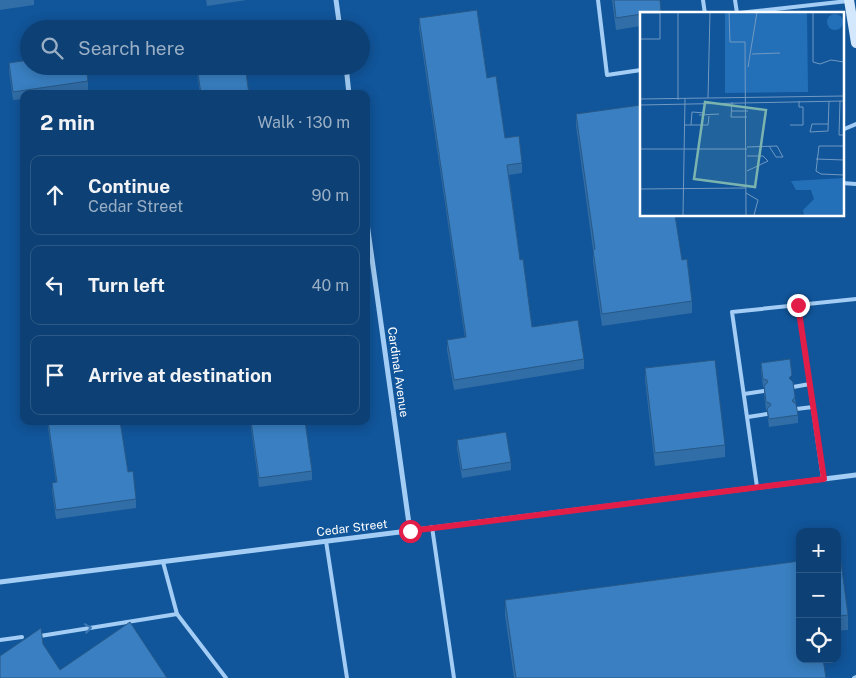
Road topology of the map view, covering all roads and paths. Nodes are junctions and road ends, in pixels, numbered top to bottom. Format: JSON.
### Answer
{"nodes":[{"id":1,"x":336,"y":0,"type":"edge"},
{"id":2,"x":598,"y":0,"type":"edge"},
{"id":3,"x":849,"y":0,"type":"edge"},
{"id":4,"x":746,"y":12,"type":"edge"},
{"id":5,"x":339,"y":20,"type":"edge"},
{"id":6,"x":856,"y":43,"type":"edge"},
{"id":7,"x":640,"y":70,"type":"edge"},
{"id":8,"x":347,"y":75,"type":"edge"},
{"id":9,"x":349,"y":90,"type":"edge"},
{"id":10,"x":856,"y":124,"type":"edge"},
{"id":11,"x":844,"y":129,"type":"edge"},
{"id":12,"x":370,"y":245,"type":"edge"},
{"id":13,"x":856,"y":299,"type":"edge"},
{"id":14,"x":798,"y":305,"type":"junction"},
{"id":15,"x":810,"y":384,"type":"junction"},
{"id":16,"x":792,"y":387,"type":"edge"},
{"id":17,"x":764,"y":391,"type":"edge"},
{"id":18,"x":744,"y":394,"type":"junction"},
{"id":19,"x":813,"y":407,"type":"junction"},
{"id":20,"x":796,"y":409,"type":"edge"},
{"id":21,"x":767,"y":414,"type":"edge"},
{"id":22,"x":748,"y":417,"type":"junction"},
{"id":23,"x":856,"y":474,"type":"edge"},
{"id":24,"x":824,"y":479,"type":"junction"},
{"id":25,"x":758,"y":487,"type":"junction"},
{"id":26,"x":432,"y":528,"type":"junction"},
{"id":27,"x":410,"y":531,"type":"junction"},
{"id":28,"x":326,"y":541,"type":"junction"},
{"id":29,"x":163,"y":562,"type":"junction"},
{"id":30,"x":0,"y":582,"type":"edge"},
{"id":31,"x":177,"y":614,"type":"junction"},
{"id":32,"x":40,"y":636,"type":"edge"},
{"id":33,"x":22,"y":638,"type":"edge"},
{"id":34,"x":0,"y":640,"type":"edge"},
{"id":35,"x":226,"y":678,"type":"edge"},
{"id":36,"x":346,"y":678,"type":"edge"},
{"id":37,"x":454,"y":678,"type":"edge"}],
"edges":[{"from":1,"to":5,"type":"street"},
{"from":2,"to":7,"type":"lane"},
{"from":3,"to":4,"type":"lane"},
{"from":3,"to":6,"type":"main road"},
{"from":8,"to":9,"type":"street"},
{"from":10,"to":11,"type":"lane"},
{"from":12,"to":27,"type":"street","name":"Cardinal Avenue"},
{"from":13,"to":14,"type":"lane"},
{"from":14,"to":15,"type":"lane"},
{"from":14,"to":18,"type":"lane"},
{"from":15,"to":16,"type":"lane"},
{"from":15,"to":19,"type":"lane"},
{"from":17,"to":18,"type":"lane"},
{"from":18,"to":22,"type":"lane"},
{"from":19,"to":20,"type":"lane"},
{"from":19,"to":24,"type":"lane"},
{"from":21,"to":22,"type":"lane"},
{"from":22,"to":25,"type":"lane"},
{"from":23,"to":24,"type":"street","name":"Cedar Street"},
{"from":24,"to":25,"type":"street","name":"Cedar Street"},
{"from":25,"to":26,"type":"street","name":"Cedar Street"},
{"from":26,"to":27,"type":"street","name":"Cedar Street"},
{"from":26,"to":37,"type":"lane"},
{"from":27,"to":28,"type":"street","name":"Cedar Street"},
{"from":28,"to":29,"type":"street","name":"Cedar Street"},
{"from":28,"to":36,"type":"lane"},
{"from":29,"to":30,"type":"street","name":"Cedar Street"},
{"from":29,"to":31,"type":"lane"},
{"from":32,"to":31,"type":"lane","one_way":true},
{"from":31,"to":35,"type":"lane"},
{"from":33,"to":34,"type":"lane"}]}
